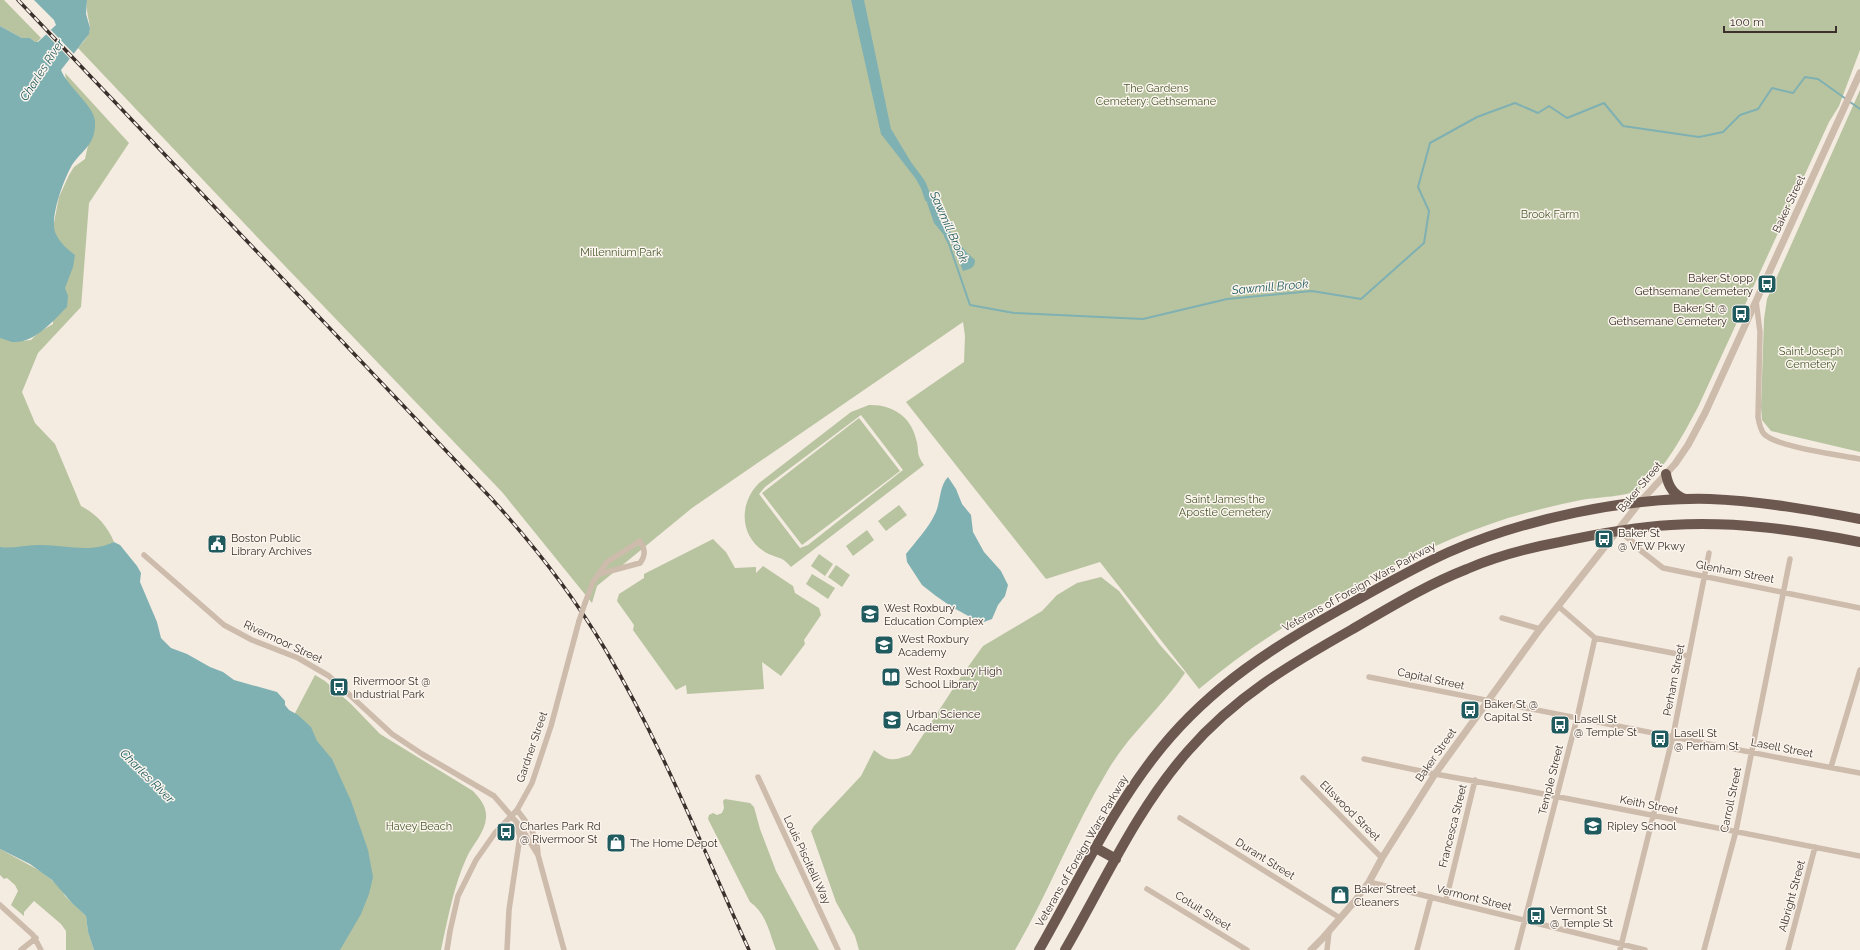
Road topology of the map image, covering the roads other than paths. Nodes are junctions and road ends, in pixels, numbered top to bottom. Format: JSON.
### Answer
{"nodes":[{"id":1,"x":1860,"y":73,"type":"edge"},
{"id":2,"x":1756,"y":301,"type":"junction"},
{"id":3,"x":1860,"y":459,"type":"edge"},
{"id":4,"x":1666,"y":474,"type":"junction"},
{"id":5,"x":1685,"y":500,"type":"junction"},
{"id":6,"x":1639,"y":503,"type":"junction"},
{"id":7,"x":1860,"y":519,"type":"edge"},
{"id":8,"x":1619,"y":531,"type":"junction"},
{"id":9,"x":1860,"y":542,"type":"edge"},
{"id":10,"x":1709,"y":553,"type":"dead end"},
{"id":11,"x":144,"y":555,"type":"dead end"},
{"id":12,"x":1790,"y":559,"type":"dead end"},
{"id":13,"x":599,"y":574,"type":"junction"},
{"id":14,"x":1705,"y":576,"type":"junction"},
{"id":15,"x":1784,"y":592,"type":"junction"},
{"id":16,"x":1558,"y":606,"type":"junction"},
{"id":17,"x":1860,"y":608,"type":"edge"},
{"id":18,"x":1502,"y":618,"type":"dead end"},
{"id":19,"x":1540,"y":629,"type":"junction"},
{"id":20,"x":1595,"y":638,"type":"junction"},
{"id":21,"x":1688,"y":656,"type":"junction"},
{"id":22,"x":1860,"y":670,"type":"edge"},
{"id":23,"x":1369,"y":677,"type":"dead end"},
{"id":24,"x":1488,"y":701,"type":"junction"},
{"id":25,"x":1577,"y":718,"type":"junction"},
{"id":26,"x":1673,"y":736,"type":"junction"},
{"id":27,"x":1752,"y":753,"type":"junction"},
{"id":28,"x":1364,"y":759,"type":"dead end"},
{"id":29,"x":1831,"y":767,"type":"junction"},
{"id":30,"x":1860,"y":773,"type":"edge"},
{"id":31,"x":1435,"y":774,"type":"junction"},
{"id":32,"x":758,"y":777,"type":"dead end"},
{"id":33,"x":1303,"y":778,"type":"dead end"},
{"id":34,"x":1475,"y":780,"type":"junction"},
{"id":35,"x":1557,"y":796,"type":"junction"},
{"id":36,"x":517,"y":810,"type":"junction"},
{"id":37,"x":1654,"y":816,"type":"junction"},
{"id":38,"x":511,"y":817,"type":"junction"},
{"id":39,"x":1180,"y":818,"type":"dead end"},
{"id":40,"x":1736,"y":831,"type":"junction"},
{"id":41,"x":1815,"y":847,"type":"junction"},
{"id":42,"x":1096,"y":848,"type":"junction"},
{"id":43,"x":538,"y":855,"type":"junction"},
{"id":44,"x":1860,"y":856,"type":"edge"},
{"id":45,"x":1382,"y":858,"type":"junction"},
{"id":46,"x":1116,"y":859,"type":"junction"},
{"id":47,"x":1369,"y":882,"type":"junction"},
{"id":48,"x":1147,"y":889,"type":"dead end"},
{"id":49,"x":1431,"y":897,"type":"junction"},
{"id":50,"x":1446,"y":900,"type":"junction"},
{"id":51,"x":0,"y":906,"type":"edge"},
{"id":52,"x":1340,"y":918,"type":"junction"},
{"id":53,"x":1524,"y":921,"type":"junction"},
{"id":54,"x":1329,"y":932,"type":"junction"},
{"id":55,"x":36,"y":938,"type":"junction"},
{"id":56,"x":1621,"y":947,"type":"edge"},
{"id":57,"x":21,"y":950,"type":"edge"},
{"id":58,"x":41,"y":950,"type":"edge"},
{"id":59,"x":447,"y":950,"type":"edge"},
{"id":60,"x":507,"y":950,"type":"edge"},
{"id":61,"x":564,"y":950,"type":"edge"},
{"id":62,"x":838,"y":950,"type":"edge"},
{"id":63,"x":1039,"y":950,"type":"edge"},
{"id":64,"x":1065,"y":950,"type":"edge"},
{"id":65,"x":1247,"y":950,"type":"edge"},
{"id":66,"x":1311,"y":950,"type":"edge"},
{"id":67,"x":1327,"y":950,"type":"edge"},
{"id":68,"x":1417,"y":950,"type":"edge"},
{"id":69,"x":1517,"y":950,"type":"edge"},
{"id":70,"x":1645,"y":950,"type":"edge"},
{"id":71,"x":1704,"y":950,"type":"edge"},
{"id":72,"x":1788,"y":950,"type":"edge"}],
"edges":[{"from":1,"to":2,"type":"street","name":"Baker Street"},
{"from":2,"to":3,"type":"street"},
{"from":2,"to":4,"type":"street","name":"Baker Street"},
{"from":4,"to":5,"type":"highway"},
{"from":4,"to":6,"type":"street","name":"Baker Street"},
{"from":5,"to":6,"type":"highway","name":"Veterans of Foreign Wars Parkway"},
{"from":5,"to":7,"type":"highway","name":"Veterans of Foreign Wars Parkway"},
{"from":6,"to":8,"type":"street","name":"Baker Street"},
{"from":6,"to":42,"type":"highway","name":"Veterans of Foreign Wars Parkway"},
{"from":8,"to":9,"type":"highway"},
{"from":8,"to":14,"type":"street","name":"Glenham Street"},
{"from":8,"to":16,"type":"street","name":"Baker Street"},
{"from":8,"to":46,"type":"highway"},
{"from":10,"to":14,"type":"street","name":"Perham Street"},
{"from":11,"to":38,"type":"street","name":"Rivermoor Street"},
{"from":12,"to":15,"type":"street","name":"Carroll Street"},
{"from":13,"to":13,"type":"street","name":"Gardner Street"},
{"from":13,"to":36,"type":"street","name":"Gardner Street","bridge":true},
{"from":14,"to":15,"type":"street","name":"Glenham Street"},
{"from":14,"to":21,"type":"street","name":"Perham Street"},
{"from":15,"to":17,"type":"street","name":"Glenham Street"},
{"from":15,"to":27,"type":"street","name":"Carroll Street"},
{"from":16,"to":19,"type":"street","name":"Baker Street"},
{"from":16,"to":20,"type":"street"},
{"from":18,"to":19,"type":"street"},
{"from":19,"to":24,"type":"street","name":"Baker Street"},
{"from":20,"to":21,"type":"street"},
{"from":20,"to":25,"type":"street","name":"Temple Street"},
{"from":21,"to":26,"type":"street","name":"Perham Street"},
{"from":22,"to":29,"type":"street"},
{"from":23,"to":24,"type":"street","name":"Capital Street"},
{"from":24,"to":25,"type":"street","name":"Lasell Street"},
{"from":24,"to":31,"type":"street","name":"Baker Street"},
{"from":25,"to":26,"type":"street","name":"Lasell Street"},
{"from":25,"to":35,"type":"street","name":"Temple Street"},
{"from":26,"to":27,"type":"street","name":"Lasell Street"},
{"from":26,"to":37,"type":"street","name":"Perham Street"},
{"from":27,"to":29,"type":"street","name":"Lasell Street"},
{"from":27,"to":40,"type":"street","name":"Carroll Street"},
{"from":28,"to":31,"type":"street","name":"Keith Street"},
{"from":29,"to":30,"type":"street","name":"Lasell Street"},
{"from":31,"to":34,"type":"street","name":"Keith Street"},
{"from":31,"to":45,"type":"street","name":"Baker Street"},
{"from":32,"to":62,"type":"street","name":"Louis Piscitelli Way"},
{"from":33,"to":45,"type":"street","name":"Ellswood Street"},
{"from":34,"to":35,"type":"street","name":"Keith Street"},
{"from":34,"to":50,"type":"street","name":"Francesca Street"},
{"from":35,"to":37,"type":"street","name":"Keith Street"},
{"from":35,"to":53,"type":"street","name":"Temple Street"},
{"from":36,"to":38,"type":"street","name":"Gardner Street"},
{"from":36,"to":43,"type":"street","name":"Rivermoor Street"},
{"from":37,"to":40,"type":"street","name":"Keith Street"},
{"from":37,"to":56,"type":"street","name":"Perham Street"},
{"from":38,"to":43,"type":"street","name":"Rivermoor Street"},
{"from":38,"to":59,"type":"street","name":"Gardner Street"},
{"from":38,"to":60,"type":"street"},
{"from":39,"to":52,"type":"street","name":"Durant Street"},
{"from":40,"to":41,"type":"street","name":"Keith Street"},
{"from":40,"to":71,"type":"street","name":"Carroll Street"},
{"from":41,"to":44,"type":"street","name":"Keith Street"},
{"from":41,"to":72,"type":"street","name":"Albright Street"},
{"from":42,"to":46,"type":"highway"},
{"from":42,"to":63,"type":"highway","name":"Veterans of Foreign Wars Parkway"},
{"from":43,"to":61,"type":"street","name":"Rivermoor Street"},
{"from":45,"to":47,"type":"street","name":"Baker Street"},
{"from":46,"to":64,"type":"highway"},
{"from":47,"to":49,"type":"street","name":"Vermont Street"},
{"from":47,"to":52,"type":"street","name":"Baker Street"},
{"from":48,"to":65,"type":"street","name":"Cotuit Street"},
{"from":49,"to":50,"type":"street","name":"Vermont Street"},
{"from":49,"to":68,"type":"street"},
{"from":50,"to":53,"type":"street","name":"Vermont Street"},
{"from":51,"to":55,"type":"street"},
{"from":52,"to":54,"type":"street","name":"Baker Street"},
{"from":53,"to":56,"type":"street","name":"Vermont Street"},
{"from":53,"to":69,"type":"street","name":"Temple Street"},
{"from":54,"to":66,"type":"street","name":"Baker Street"},
{"from":54,"to":67,"type":"street"},
{"from":55,"to":57,"type":"street"},
{"from":55,"to":58,"type":"street"},
{"from":56,"to":70,"type":"street","name":"Vermont Street"}]}
